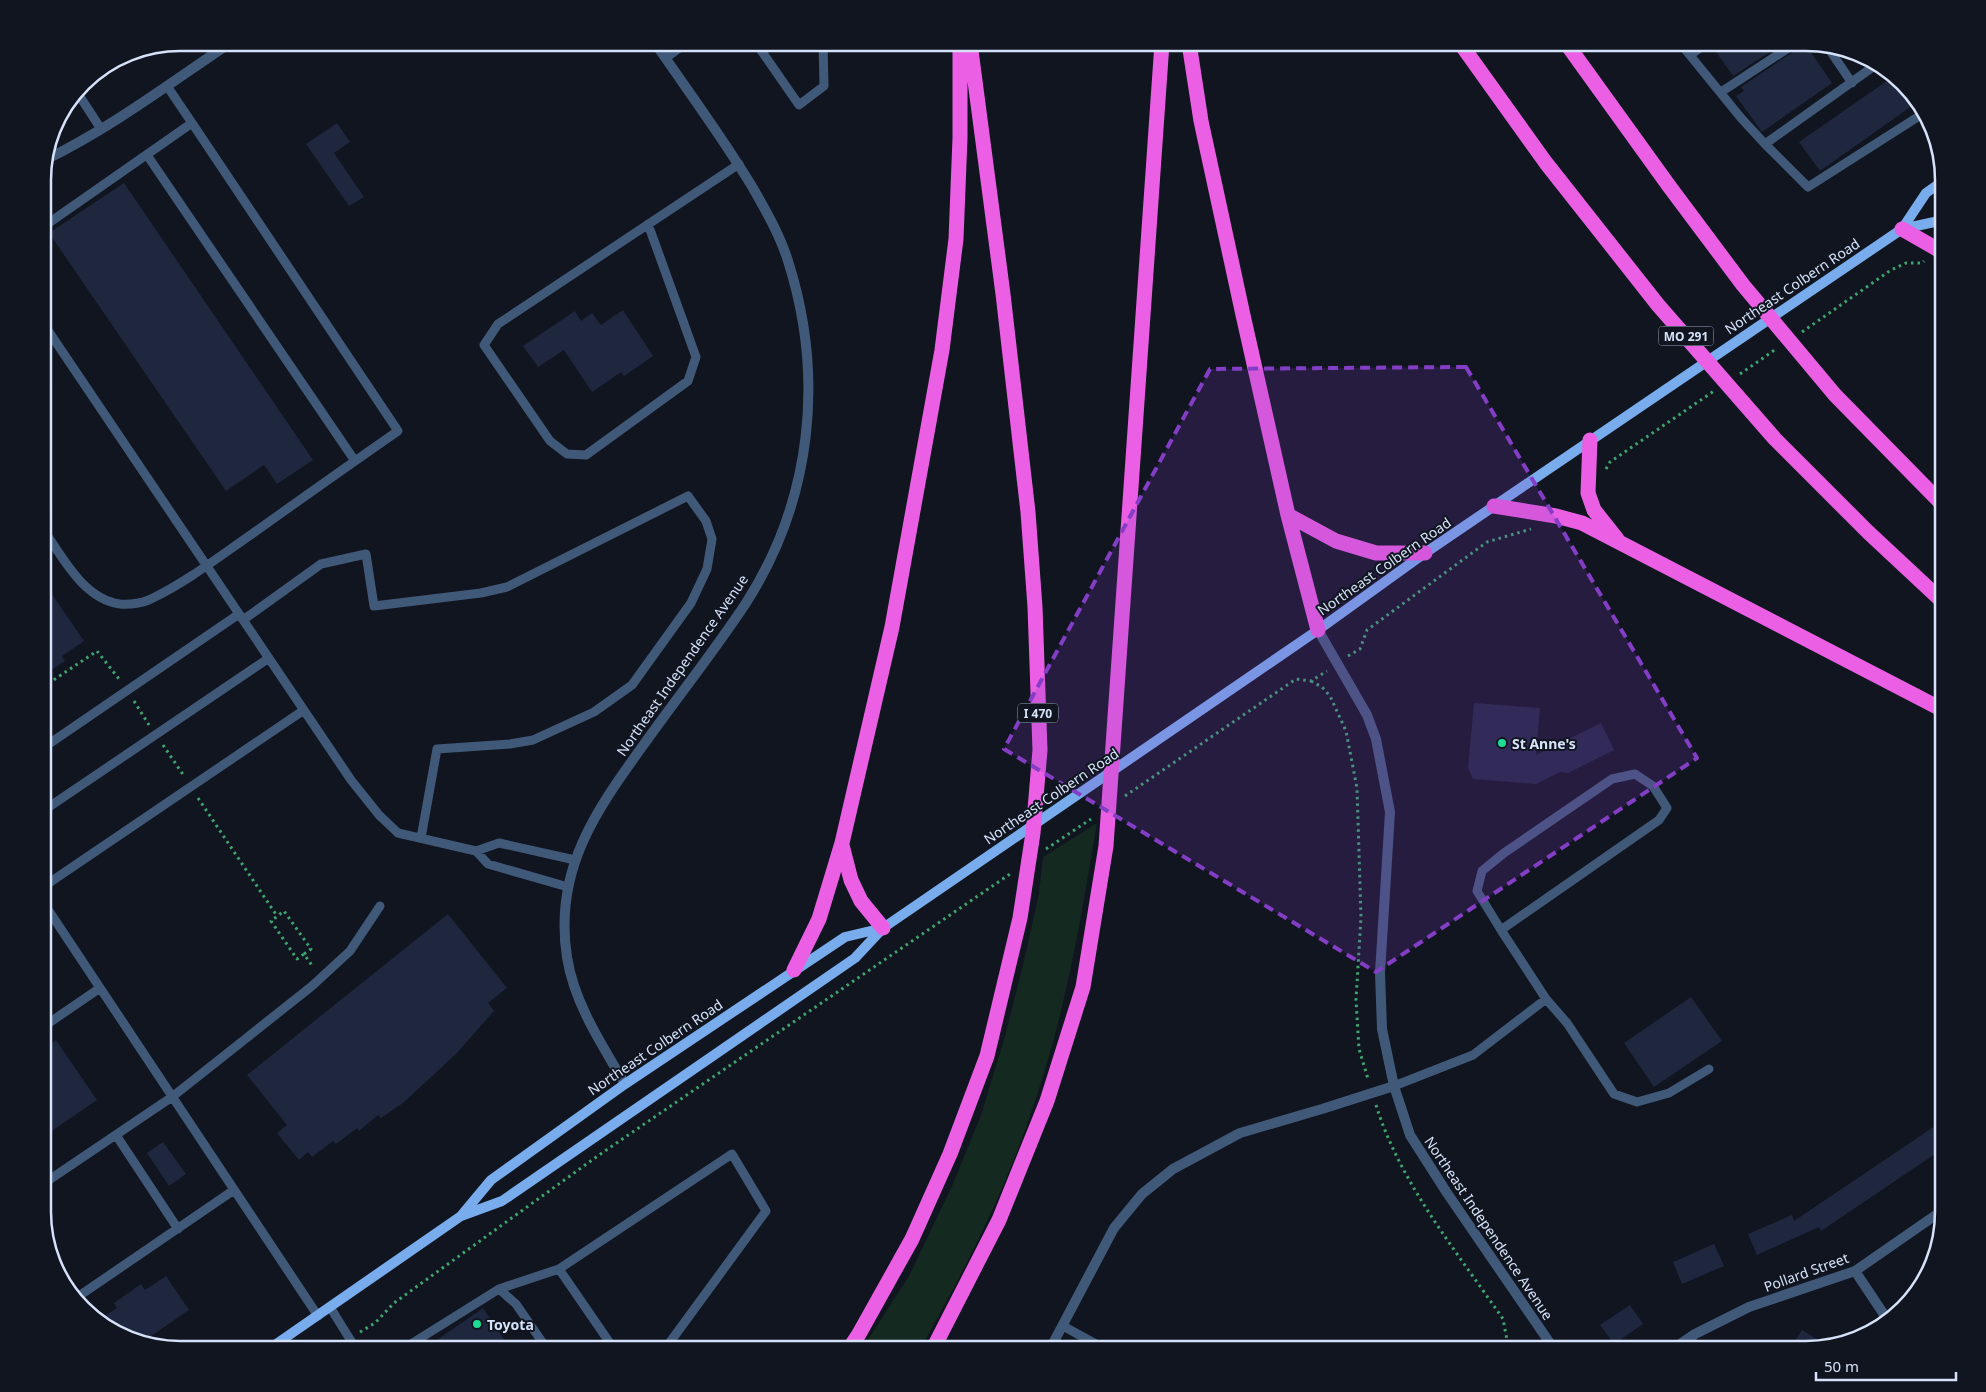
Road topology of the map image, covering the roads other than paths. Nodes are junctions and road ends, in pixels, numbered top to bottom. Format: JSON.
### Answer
{"nodes":[{"id":1,"x":1161,"y":51,"type":"edge"},
{"id":2,"x":1190,"y":51,"type":"edge"},
{"id":3,"x":1467,"y":51,"type":"edge"},
{"id":4,"x":1573,"y":51,"type":"edge"},
{"id":5,"x":1688,"y":51,"type":"edge"},
{"id":6,"x":1694,"y":51,"type":"edge"},
{"id":7,"x":1782,"y":51,"type":"edge"},
{"id":8,"x":216,"y":52,"type":"edge"},
{"id":9,"x":662,"y":52,"type":"edge"},
{"id":10,"x":674,"y":52,"type":"edge"},
{"id":11,"x":763,"y":52,"type":"edge"},
{"id":12,"x":823,"y":52,"type":"edge"},
{"id":13,"x":960,"y":52,"type":"edge"},
{"id":14,"x":971,"y":52,"type":"edge"},
{"id":15,"x":1690,"y":54,"type":"junction"},
{"id":16,"x":1833,"y":54,"type":"edge"},
{"id":17,"x":666,"y":58,"type":"junction"},
{"id":18,"x":1871,"y":69,"type":"edge"},
{"id":19,"x":1852,"y":83,"type":"junction"},
{"id":20,"x":167,"y":86,"type":"junction"},
{"id":21,"x":1720,"y":92,"type":"junction"},
{"id":22,"x":81,"y":98,"type":"edge"},
{"id":23,"x":1917,"y":116,"type":"edge"},
{"id":24,"x":192,"y":123,"type":"junction"},
{"id":25,"x":101,"y":129,"type":"junction"},
{"id":26,"x":1766,"y":144,"type":"junction"},
{"id":27,"x":146,"y":155,"type":"junction"},
{"id":28,"x":54,"y":156,"type":"edge"},
{"id":29,"x":739,"y":164,"type":"junction"},
{"id":30,"x":1935,"y":187,"type":"edge"},
{"id":31,"x":52,"y":221,"type":"edge"},
{"id":32,"x":1935,"y":223,"type":"edge"},
{"id":33,"x":648,"y":224,"type":"junction"},
{"id":34,"x":1902,"y":229,"type":"junction"},
{"id":35,"x":1935,"y":249,"type":"edge"},
{"id":36,"x":52,"y":336,"type":"edge"},
{"id":37,"x":1590,"y":440,"type":"junction"},
{"id":38,"x":355,"y":461,"type":"junction"},
{"id":39,"x":1935,"y":496,"type":"edge"},
{"id":40,"x":1494,"y":506,"type":"junction"},
{"id":41,"x":1288,"y":515,"type":"junction"},
{"id":42,"x":52,"y":542,"type":"edge"},
{"id":43,"x":1620,"y":543,"type":"junction"},
{"id":44,"x":1425,"y":553,"type":"junction"},
{"id":45,"x":206,"y":566,"type":"junction"},
{"id":46,"x":1935,"y":594,"type":"edge"},
{"id":47,"x":241,"y":617,"type":"junction"},
{"id":48,"x":1318,"y":630,"type":"junction"},
{"id":49,"x":269,"y":658,"type":"junction"},
{"id":50,"x":1935,"y":705,"type":"edge"},
{"id":51,"x":304,"y":710,"type":"junction"},
{"id":52,"x":52,"y":742,"type":"edge"},
{"id":53,"x":52,"y":806,"type":"edge"},
{"id":54,"x":421,"y":838,"type":"junction"},
{"id":55,"x":842,"y":843,"type":"junction"},
{"id":56,"x":476,"y":851,"type":"junction"},
{"id":57,"x":575,"y":860,"type":"junction"},
{"id":58,"x":52,"y":881,"type":"edge"},
{"id":59,"x":568,"y":886,"type":"junction"},
{"id":60,"x":380,"y":906,"type":"dead end"},
{"id":61,"x":52,"y":916,"type":"edge"},
{"id":62,"x":883,"y":928,"type":"junction"},
{"id":63,"x":1501,"y":930,"type":"junction"},
{"id":64,"x":794,"y":970,"type":"junction"},
{"id":65,"x":100,"y":988,"type":"junction"},
{"id":66,"x":1546,"y":999,"type":"junction"},
{"id":67,"x":52,"y":1020,"type":"edge"},
{"id":68,"x":1709,"y":1069,"type":"dead end"},
{"id":69,"x":625,"y":1084,"type":"junction"},
{"id":70,"x":1394,"y":1086,"type":"junction"},
{"id":71,"x":172,"y":1097,"type":"junction"},
{"id":72,"x":116,"y":1134,"type":"junction"},
{"id":73,"x":52,"y":1178,"type":"edge"},
{"id":74,"x":234,"y":1190,"type":"junction"},
{"id":75,"x":461,"y":1216,"type":"junction"},
{"id":76,"x":1935,"y":1216,"type":"edge"},
{"id":77,"x":178,"y":1229,"type":"junction"},
{"id":78,"x":559,"y":1269,"type":"junction"},
{"id":79,"x":1855,"y":1271,"type":"junction"},
{"id":80,"x":499,"y":1289,"type":"junction"},
{"id":81,"x":82,"y":1294,"type":"edge"},
{"id":82,"x":330,"y":1307,"type":"junction"},
{"id":83,"x":1884,"y":1314,"type":"edge"},
{"id":84,"x":318,"y":1316,"type":"junction"},
{"id":85,"x":1063,"y":1326,"type":"junction"},
{"id":86,"x":282,"y":1341,"type":"edge"},
{"id":87,"x":352,"y":1341,"type":"edge"},
{"id":88,"x":417,"y":1341,"type":"edge"},
{"id":89,"x":541,"y":1341,"type":"edge"},
{"id":90,"x":608,"y":1341,"type":"edge"},
{"id":91,"x":672,"y":1341,"type":"edge"},
{"id":92,"x":855,"y":1341,"type":"edge"},
{"id":93,"x":938,"y":1341,"type":"edge"},
{"id":94,"x":1055,"y":1341,"type":"edge"},
{"id":95,"x":1089,"y":1341,"type":"edge"},
{"id":96,"x":1548,"y":1341,"type":"edge"},
{"id":97,"x":1685,"y":1341,"type":"edge"}],
"edges":[{"from":1,"to":93,"type":"highway"},
{"from":2,"to":41,"type":"highway"},
{"from":3,"to":46,"type":"highway","number":"MO 291"},
{"from":4,"to":39,"type":"highway"},
{"from":5,"to":15,"type":"lane"},
{"from":6,"to":15,"type":"lane"},
{"from":7,"to":21,"type":"lane"},
{"from":8,"to":20,"type":"street"},
{"from":9,"to":17,"type":"street","name":"Northeast Independence Avenue"},
{"from":10,"to":17,"type":"lane"},
{"from":11,"to":12,"type":"lane"},
{"from":13,"to":55,"type":"highway"},
{"from":14,"to":92,"type":"highway","number":"I 470"},
{"from":15,"to":21,"type":"lane"},
{"from":16,"to":19,"type":"lane"},
{"from":17,"to":29,"type":"street","name":"Northeast Independence Avenue"},
{"from":18,"to":19,"type":"lane"},
{"from":19,"to":26,"type":"lane"},
{"from":20,"to":24,"type":"lane"},
{"from":20,"to":25,"type":"street"},
{"from":21,"to":26,"type":"lane"},
{"from":22,"to":25,"type":"lane"},
{"from":23,"to":26,"type":"lane"},
{"from":24,"to":27,"type":"lane"},
{"from":24,"to":38,"type":"lane"},
{"from":25,"to":28,"type":"street"},
{"from":27,"to":31,"type":"lane"},
{"from":27,"to":38,"type":"lane"},
{"from":29,"to":33,"type":"lane"},
{"from":29,"to":57,"type":"street","name":"Northeast Independence Avenue"},
{"from":30,"to":34,"type":"main road","name":"Northeast Colbern Road"},
{"from":32,"to":34,"type":"main road","name":"Northeast Colbern Road"},
{"from":33,"to":33,"type":"lane"},
{"from":34,"to":35,"type":"highway"},
{"from":34,"to":37,"type":"main road","name":"Northeast Colbern Road"},
{"from":36,"to":45,"type":"lane"},
{"from":37,"to":40,"type":"main road","name":"Northeast Colbern Road"},
{"from":37,"to":43,"type":"highway"},
{"from":38,"to":45,"type":"lane"},
{"from":40,"to":43,"type":"highway"},
{"from":40,"to":44,"type":"main road","name":"Northeast Colbern Road"},
{"from":41,"to":44,"type":"highway"},
{"from":41,"to":48,"type":"highway"},
{"from":42,"to":45,"type":"lane"},
{"from":43,"to":50,"type":"highway"},
{"from":44,"to":48,"type":"main road","name":"Northeast Colbern Road"},
{"from":45,"to":47,"type":"lane"},
{"from":47,"to":49,"type":"lane"},
{"from":47,"to":52,"type":"lane"},
{"from":47,"to":54,"type":"lane"},
{"from":48,"to":62,"type":"main road","name":"Northeast Colbern Road"},
{"from":48,"to":70,"type":"street","name":"Northeast Independence Avenue"},
{"from":49,"to":51,"type":"lane"},
{"from":49,"to":53,"type":"lane"},
{"from":51,"to":54,"type":"lane"},
{"from":51,"to":58,"type":"lane"},
{"from":54,"to":56,"type":"lane"},
{"from":55,"to":62,"type":"highway"},
{"from":55,"to":64,"type":"highway"},
{"from":56,"to":57,"type":"lane"},
{"from":56,"to":59,"type":"lane"},
{"from":57,"to":59,"type":"street","name":"Northeast Independence Avenue"},
{"from":59,"to":69,"type":"street","name":"Northeast Independence Avenue"},
{"from":60,"to":71,"type":"lane"},
{"from":61,"to":65,"type":"lane"},
{"from":62,"to":64,"type":"main road","name":"Northeast Colbern Road"},
{"from":62,"to":75,"type":"main road","name":"Northeast Colbern Road"},
{"from":63,"to":63,"type":"lane"},
{"from":63,"to":66,"type":"lane"},
{"from":64,"to":69,"type":"main road","name":"Northeast Colbern Road"},
{"from":65,"to":67,"type":"lane"},
{"from":65,"to":71,"type":"lane"},
{"from":66,"to":68,"type":"lane"},
{"from":66,"to":70,"type":"lane"},
{"from":69,"to":75,"type":"main road","name":"Northeast Colbern Road"},
{"from":70,"to":85,"type":"street"},
{"from":70,"to":96,"type":"street","name":"Northeast Independence Avenue"},
{"from":71,"to":72,"type":"lane"},
{"from":71,"to":74,"type":"lane"},
{"from":72,"to":73,"type":"lane"},
{"from":72,"to":77,"type":"lane"},
{"from":74,"to":77,"type":"lane"},
{"from":74,"to":84,"type":"lane"},
{"from":75,"to":82,"type":"main road","name":"Northeast Colbern Road"},
{"from":76,"to":79,"type":"street","name":"Pollard Street"},
{"from":77,"to":81,"type":"lane"},
{"from":78,"to":80,"type":"lane"},
{"from":78,"to":90,"type":"lane"},
{"from":78,"to":91,"type":"lane"},
{"from":79,"to":83,"type":"street"},
{"from":79,"to":97,"type":"street","name":"Pollard Street"},
{"from":80,"to":88,"type":"lane"},
{"from":80,"to":89,"type":"lane"},
{"from":82,"to":84,"type":"main road","name":"Northeast Colbern Road"},
{"from":82,"to":87,"type":"lane"},
{"from":84,"to":86,"type":"main road","name":"Northeast Colbern Road"},
{"from":85,"to":94,"type":"street"},
{"from":85,"to":95,"type":"lane"}]}
